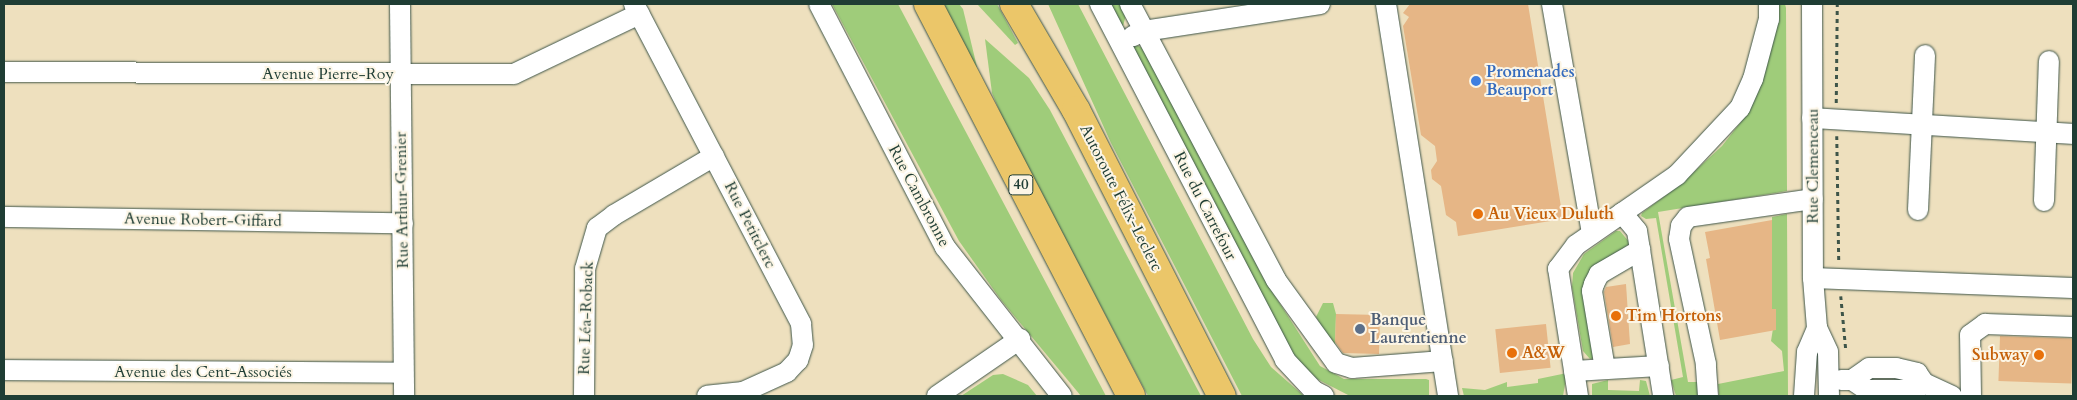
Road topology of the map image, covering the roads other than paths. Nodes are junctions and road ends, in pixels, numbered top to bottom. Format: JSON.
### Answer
{"nodes":[{"id":1,"x":400,"y":4,"type":"edge"},
{"id":2,"x":819,"y":4,"type":"edge"},
{"id":3,"x":928,"y":4,"type":"edge"},
{"id":4,"x":1100,"y":4,"type":"edge"},
{"id":5,"x":1130,"y":4,"type":"edge"},
{"id":6,"x":1320,"y":4,"type":"edge"},
{"id":7,"x":1386,"y":4,"type":"edge"},
{"id":8,"x":1552,"y":4,"type":"edge"},
{"id":9,"x":1769,"y":4,"type":"edge"},
{"id":10,"x":1812,"y":4,"type":"edge"},
{"id":11,"x":637,"y":9,"type":"edge"},
{"id":12,"x":1018,"y":9,"type":"edge"},
{"id":13,"x":1144,"y":31,"type":"junction"},
{"id":14,"x":1120,"y":42,"type":"junction"},
{"id":15,"x":1925,"y":54,"type":"dead end"},
{"id":16,"x":2049,"y":61,"type":"dead end"},
{"id":17,"x":4,"y":72,"type":"edge"},
{"id":18,"x":401,"y":74,"type":"junction"},
{"id":19,"x":1812,"y":118,"type":"junction"},
{"id":20,"x":1922,"y":125,"type":"junction"},
{"id":21,"x":2045,"y":132,"type":"junction"},
{"id":22,"x":2073,"y":134,"type":"edge"},
{"id":23,"x":714,"y":156,"type":"junction"},
{"id":24,"x":1813,"y":199,"type":"junction"},
{"id":25,"x":2044,"y":201,"type":"dead end"},
{"id":26,"x":1918,"y":210,"type":"dead end"},
{"id":27,"x":1622,"y":213,"type":"junction"},
{"id":28,"x":4,"y":217,"type":"edge"},
{"id":29,"x":403,"y":223,"type":"junction"},
{"id":30,"x":1592,"y":234,"type":"junction"},
{"id":31,"x":1640,"y":250,"type":"junction"},
{"id":32,"x":1813,"y":278,"type":"junction"},
{"id":33,"x":2073,"y":288,"type":"edge"},
{"id":34,"x":2073,"y":326,"type":"edge"},
{"id":35,"x":1817,"y":328,"type":"junction"},
{"id":36,"x":1020,"y":339,"type":"junction"},
{"id":37,"x":1443,"y":361,"type":"junction"},
{"id":38,"x":1659,"y":366,"type":"junction"},
{"id":39,"x":1605,"y":369,"type":"junction"},
{"id":40,"x":4,"y":370,"type":"edge"},
{"id":41,"x":1574,"y":371,"type":"junction"},
{"id":42,"x":403,"y":373,"type":"junction"},
{"id":43,"x":1839,"y":384,"type":"edge"},
{"id":44,"x":1937,"y":391,"type":"edge"},
{"id":45,"x":404,"y":396,"type":"edge"},
{"id":46,"x":584,"y":396,"type":"edge"},
{"id":47,"x":707,"y":396,"type":"edge"},
{"id":48,"x":937,"y":396,"type":"edge"},
{"id":49,"x":1062,"y":396,"type":"edge"},
{"id":50,"x":1131,"y":396,"type":"edge"},
{"id":51,"x":1222,"y":396,"type":"edge"},
{"id":52,"x":1324,"y":396,"type":"edge"},
{"id":53,"x":1448,"y":396,"type":"edge"},
{"id":54,"x":1578,"y":396,"type":"edge"},
{"id":55,"x":1663,"y":396,"type":"edge"},
{"id":56,"x":1708,"y":396,"type":"edge"},
{"id":57,"x":1804,"y":396,"type":"edge"},
{"id":58,"x":1971,"y":396,"type":"edge"}],
"edges":[{"from":1,"to":18,"type":"street","name":"Rue Arthur-Grenier"},
{"from":2,"to":36,"type":"street","name":"Rue Cambronne"},
{"from":3,"to":50,"type":"highway","number":"40"},
{"from":4,"to":14,"type":"street","name":"Rue du Carrefour"},
{"from":5,"to":13,"type":"street"},
{"from":6,"to":13,"type":"street"},
{"from":7,"to":37,"type":"street"},
{"from":8,"to":30,"type":"street"},
{"from":9,"to":27,"type":"street"},
{"from":10,"to":19,"type":"street","name":"Rue Clemenceau"},
{"from":11,"to":18,"type":"street","name":"Avenue Pierre-Roy"},
{"from":11,"to":23,"type":"street","name":"Rue Petitclerc"},
{"from":12,"to":51,"type":"highway","name":"Autoroute Félix-Leclerc"},
{"from":13,"to":14,"type":"street"},
{"from":13,"to":37,"type":"street"},
{"from":14,"to":52,"type":"street","name":"Rue du Carrefour"},
{"from":15,"to":20,"type":"street"},
{"from":16,"to":21,"type":"street"},
{"from":17,"to":18,"type":"street","name":"Avenue Pierre-Roy"},
{"from":18,"to":29,"type":"street","name":"Rue Arthur-Grenier"},
{"from":19,"to":20,"type":"street"},
{"from":19,"to":24,"type":"street","name":"Rue Clemenceau"},
{"from":20,"to":21,"type":"street"},
{"from":20,"to":26,"type":"street"},
{"from":21,"to":22,"type":"street"},
{"from":21,"to":25,"type":"street"},
{"from":23,"to":46,"type":"street","name":"Rue Léa-Roback"},
{"from":23,"to":47,"type":"street","name":"Rue Petitclerc"},
{"from":24,"to":32,"type":"street","name":"Rue Clemenceau"},
{"from":24,"to":56,"type":"street"},
{"from":27,"to":30,"type":"street"},
{"from":27,"to":31,"type":"street"},
{"from":28,"to":29,"type":"street","name":"Avenue Robert-Giffard"},
{"from":29,"to":42,"type":"street","name":"Rue Arthur-Grenier"},
{"from":30,"to":41,"type":"street"},
{"from":31,"to":38,"type":"street"},
{"from":31,"to":39,"type":"street"},
{"from":32,"to":33,"type":"street"},
{"from":32,"to":35,"type":"street","name":"Rue Clemenceau"},
{"from":34,"to":58,"type":"street"},
{"from":35,"to":43,"type":"street","name":"Rue Clemenceau"},
{"from":35,"to":57,"type":"street","name":"Rue Clemenceau"},
{"from":36,"to":48,"type":"street"},
{"from":36,"to":49,"type":"street","name":"Rue Cambronne"},
{"from":37,"to":53,"type":"street"},
{"from":38,"to":39,"type":"street"},
{"from":38,"to":55,"type":"street"},
{"from":39,"to":41,"type":"street"},
{"from":40,"to":42,"type":"street","name":"Avenue des Cent-Associés"},
{"from":41,"to":54,"type":"street"},
{"from":42,"to":45,"type":"street","name":"Rue Arthur-Grenier"},
{"from":43,"to":44,"type":"street"}]}
